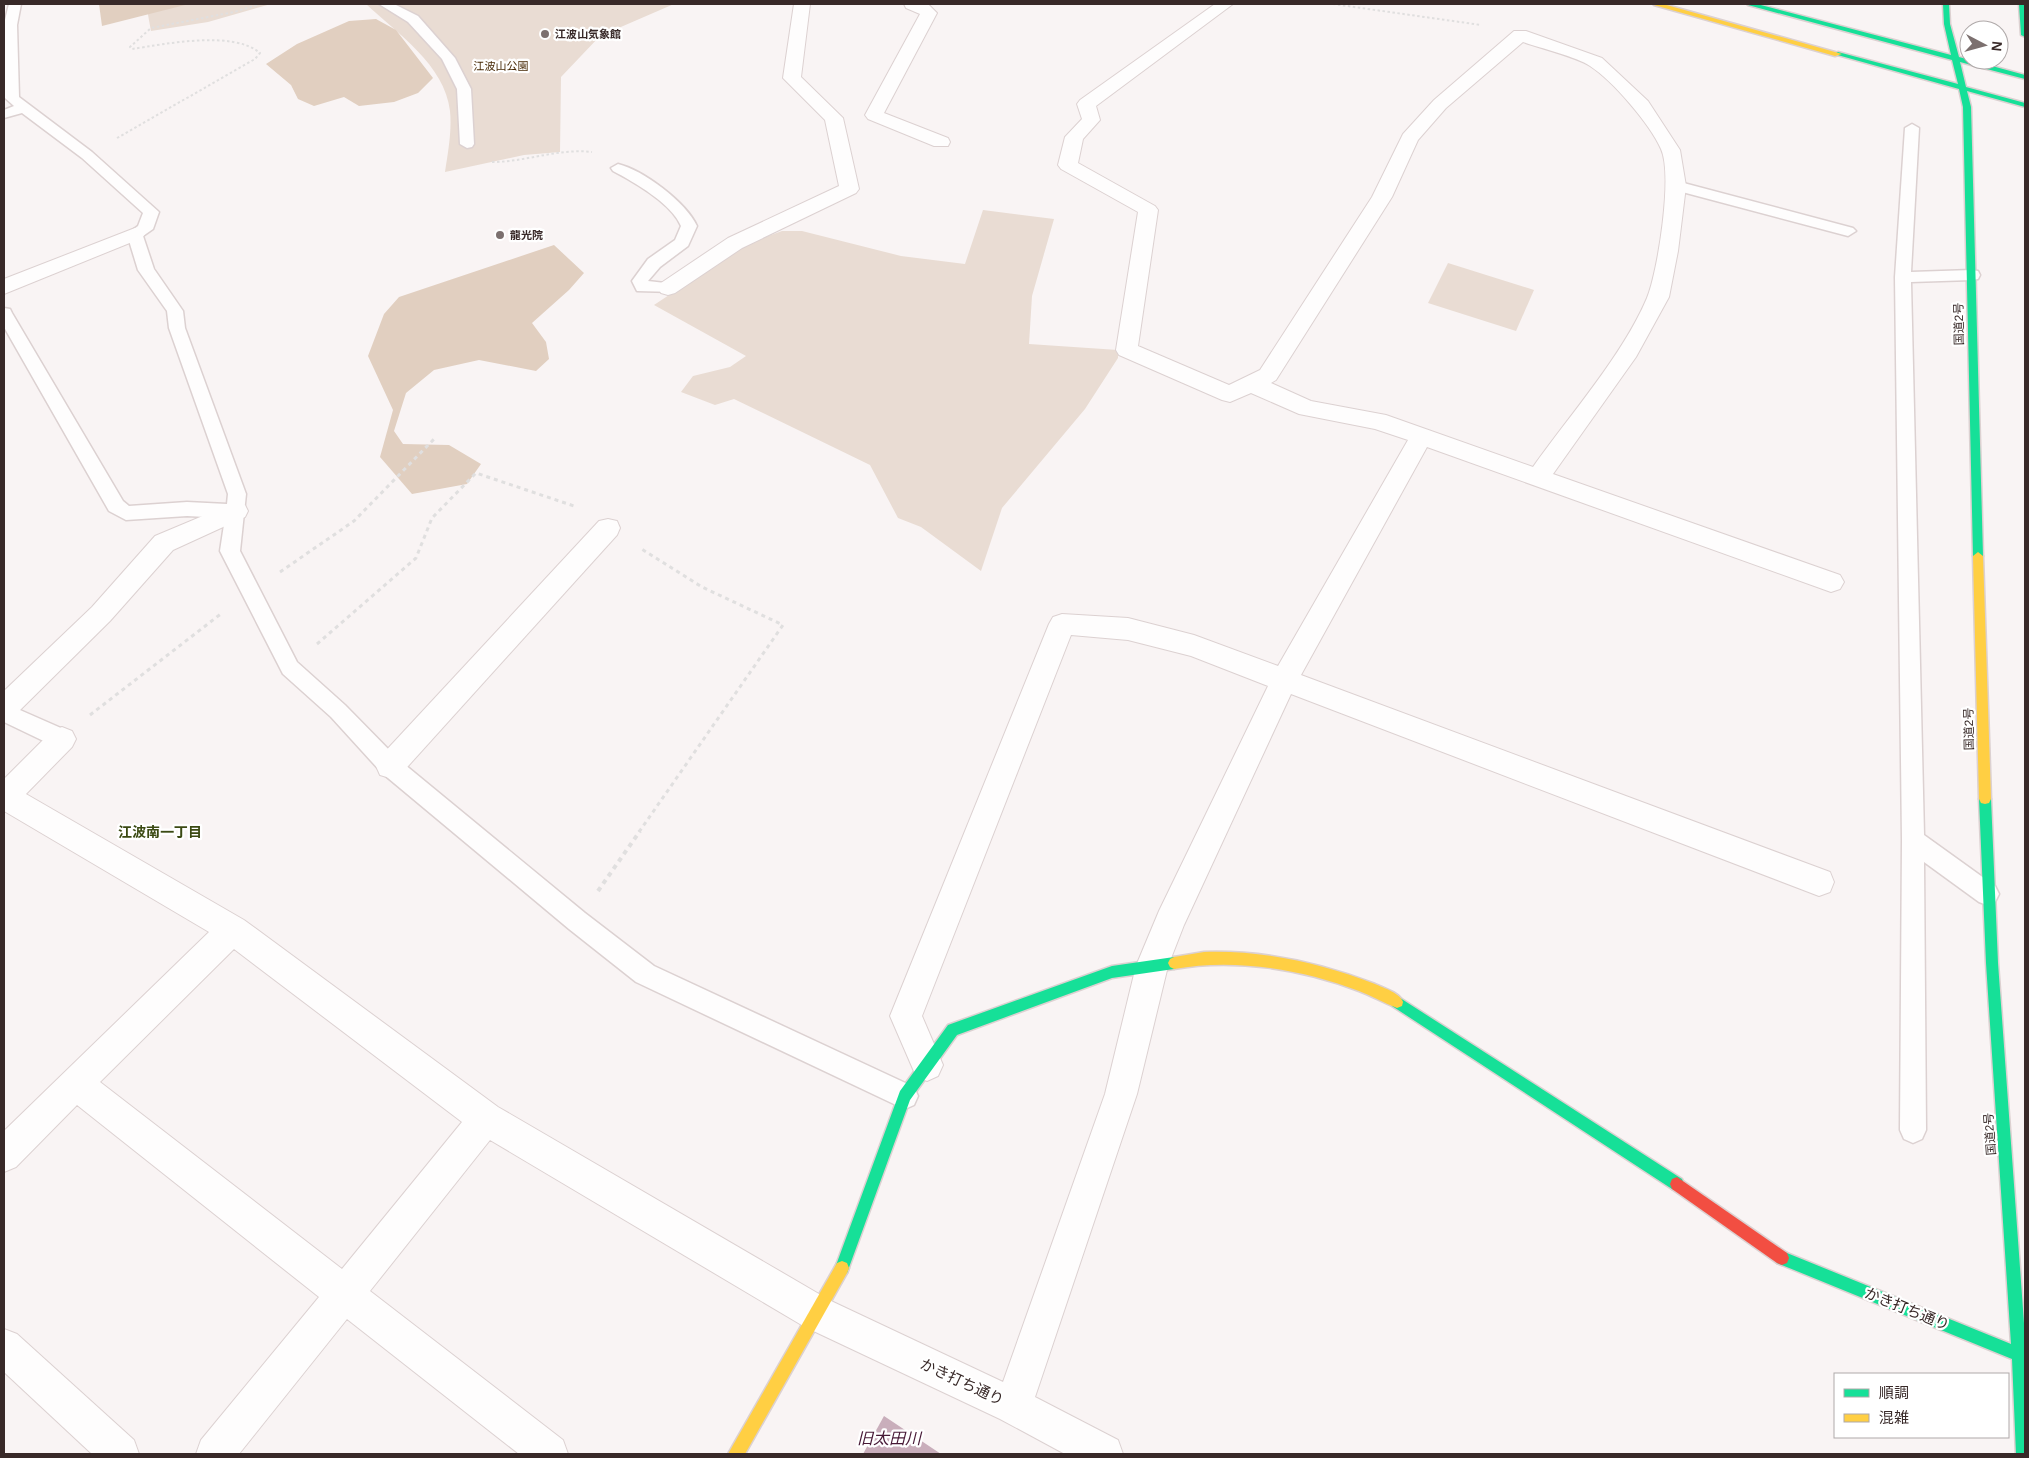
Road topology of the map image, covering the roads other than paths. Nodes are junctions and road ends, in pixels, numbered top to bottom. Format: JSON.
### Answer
{"nodes":[{"id":1,"x":15,"y":4,"type":"edge"},
{"id":2,"x":385,"y":4,"type":"edge"},
{"id":3,"x":802,"y":4,"type":"edge"},
{"id":4,"x":912,"y":4,"type":"edge"},
{"id":5,"x":1225,"y":4,"type":"edge"},
{"id":6,"x":1656,"y":4,"type":"edge"},
{"id":7,"x":1750,"y":4,"type":"edge"},
{"id":8,"x":1946,"y":4,"type":"edge"},
{"id":9,"x":2022,"y":4,"type":"edge"},
{"id":10,"x":2025,"y":35,"type":"edge"},
{"id":11,"x":1956,"y":59,"type":"junction"},
{"id":12,"x":2025,"y":77,"type":"edge"},
{"id":13,"x":1963,"y":88,"type":"junction"},
{"id":14,"x":2025,"y":105,"type":"edge"},
{"id":15,"x":23,"y":108,"type":"junction"},
{"id":16,"x":4,"y":114,"type":"edge"},
{"id":17,"x":1912,"y":128,"type":"dead end"},
{"id":18,"x":941,"y":142,"type":"dead end"},
{"id":19,"x":467,"y":144,"type":"road end"},
{"id":20,"x":618,"y":168,"type":"road end"},
{"id":21,"x":1676,"y":186,"type":"junction"},
{"id":22,"x":1848,"y":231,"type":"dead end"},
{"id":23,"x":135,"y":234,"type":"junction"},
{"id":24,"x":1972,"y":275,"type":"junction"},
{"id":25,"x":1903,"y":277,"type":"junction"},
{"id":26,"x":4,"y":287,"type":"edge"},
{"id":27,"x":668,"y":288,"type":"joint"},
{"id":28,"x":4,"y":312,"type":"edge"},
{"id":29,"x":1252,"y":384,"type":"junction"},
{"id":30,"x":1421,"y":437,"type":"junction"},
{"id":31,"x":1538,"y":477,"type":"junction"},
{"id":32,"x":236,"y":511,"type":"junction"},
{"id":33,"x":608,"y":528,"type":"road end"},
{"id":34,"x":1831,"y":582,"type":"dead end"},
{"id":35,"x":1285,"y":679,"type":"junction"},
{"id":36,"x":4,"y":708,"type":"edge"},
{"id":37,"x":4,"y":712,"type":"edge"},
{"id":38,"x":62,"y":739,"type":"joint"},
{"id":39,"x":390,"y":766,"type":"junction"},
{"id":40,"x":1913,"y":840,"type":"junction"},
{"id":41,"x":1819,"y":882,"type":"dead end"},
{"id":42,"x":1987,"y":894,"type":"junction"},
{"id":43,"x":233,"y":930,"type":"junction"},
{"id":44,"x":1152,"y":966,"type":"junction"},
{"id":45,"x":927,"y":1065,"type":"junction"},
{"id":46,"x":75,"y":1083,"type":"junction"},
{"id":47,"x":904,"y":1096,"type":"junction"},
{"id":48,"x":486,"y":1118,"type":"junction"},
{"id":49,"x":1913,"y":1130,"type":"dead end"},
{"id":50,"x":4,"y":1156,"type":"edge"},
{"id":51,"x":344,"y":1294,"type":"junction"},
{"id":52,"x":818,"y":1314,"type":"junction"},
{"id":53,"x":4,"y":1347,"type":"edge"},
{"id":54,"x":2022,"y":1355,"type":"edge"},
{"id":55,"x":1013,"y":1406,"type":"junction"},
{"id":56,"x":120,"y":1454,"type":"edge"},
{"id":57,"x":216,"y":1454,"type":"edge"},
{"id":58,"x":549,"y":1454,"type":"edge"},
{"id":59,"x":736,"y":1454,"type":"edge"},
{"id":60,"x":1104,"y":1454,"type":"edge"},
{"id":61,"x":2024,"y":1454,"type":"edge"}],
"edges":[{"from":1,"to":15,"type":"lane"},
{"from":2,"to":19,"type":"lane"},
{"from":3,"to":27,"type":"street"},
{"from":4,"to":18,"type":"street"},
{"from":5,"to":29,"type":"street"},
{"from":6,"to":13,"type":"main road"},
{"from":7,"to":11,"type":"main road"},
{"from":8,"to":11,"type":"main road","name":"国道2号"},
{"from":9,"to":10,"type":"main road"},
{"from":11,"to":12,"type":"main road"},
{"from":11,"to":13,"type":"main road","name":"国道2号"},
{"from":13,"to":14,"type":"main road"},
{"from":13,"to":24,"type":"main road","name":"国道2号"},
{"from":15,"to":16,"type":"lane"},
{"from":15,"to":23,"type":"lane"},
{"from":17,"to":25,"type":"lane"},
{"from":20,"to":27,"type":"lane"},
{"from":21,"to":22,"type":"lane"},
{"from":21,"to":29,"type":"street"},
{"from":21,"to":31,"type":"street"},
{"from":23,"to":26,"type":"street"},
{"from":23,"to":32,"type":"lane"},
{"from":24,"to":25,"type":"lane"},
{"from":24,"to":42,"type":"main road","name":"国道2号"},
{"from":25,"to":40,"type":"lane"},
{"from":28,"to":32,"type":"lane"},
{"from":29,"to":30,"type":"street"},
{"from":30,"to":31,"type":"street"},
{"from":30,"to":35,"type":"street"},
{"from":31,"to":34,"type":"street"},
{"from":32,"to":36,"type":"street"},
{"from":32,"to":39,"type":"lane"},
{"from":33,"to":39,"type":"street"},
{"from":35,"to":41,"type":"street"},
{"from":35,"to":44,"type":"street"},
{"from":35,"to":45,"type":"street"},
{"from":37,"to":38,"type":"lane"},
{"from":38,"to":43,"type":"street","name":"かき打ち通り"},
{"from":39,"to":47,"type":"lane"},
{"from":40,"to":42,"type":"lane"},
{"from":40,"to":49,"type":"lane"},
{"from":42,"to":54,"type":"main road","name":"国道2号"},
{"from":43,"to":46,"type":"street"},
{"from":43,"to":48,"type":"street","name":"かき打ち通り"},
{"from":44,"to":45,"type":"main road","name":"かき打ち通り"},
{"from":44,"to":54,"type":"main road","name":"かき打ち通り"},
{"from":44,"to":55,"type":"street"},
{"from":45,"to":47,"type":"main road","name":"かき打ち通り"},
{"from":46,"to":50,"type":"street"},
{"from":46,"to":51,"type":"street"},
{"from":47,"to":52,"type":"main road","name":"かき打ち通り"},
{"from":48,"to":51,"type":"street"},
{"from":48,"to":52,"type":"street","name":"かき打ち通り"},
{"from":51,"to":57,"type":"street"},
{"from":51,"to":58,"type":"street"},
{"from":52,"to":55,"type":"street","name":"かき打ち通り"},
{"from":52,"to":59,"type":"main road","name":"かき打ち通り"},
{"from":53,"to":56,"type":"street"},
{"from":54,"to":61,"type":"main road","name":"国道2号"},
{"from":55,"to":60,"type":"street","name":"かき打ち通り"}]}
